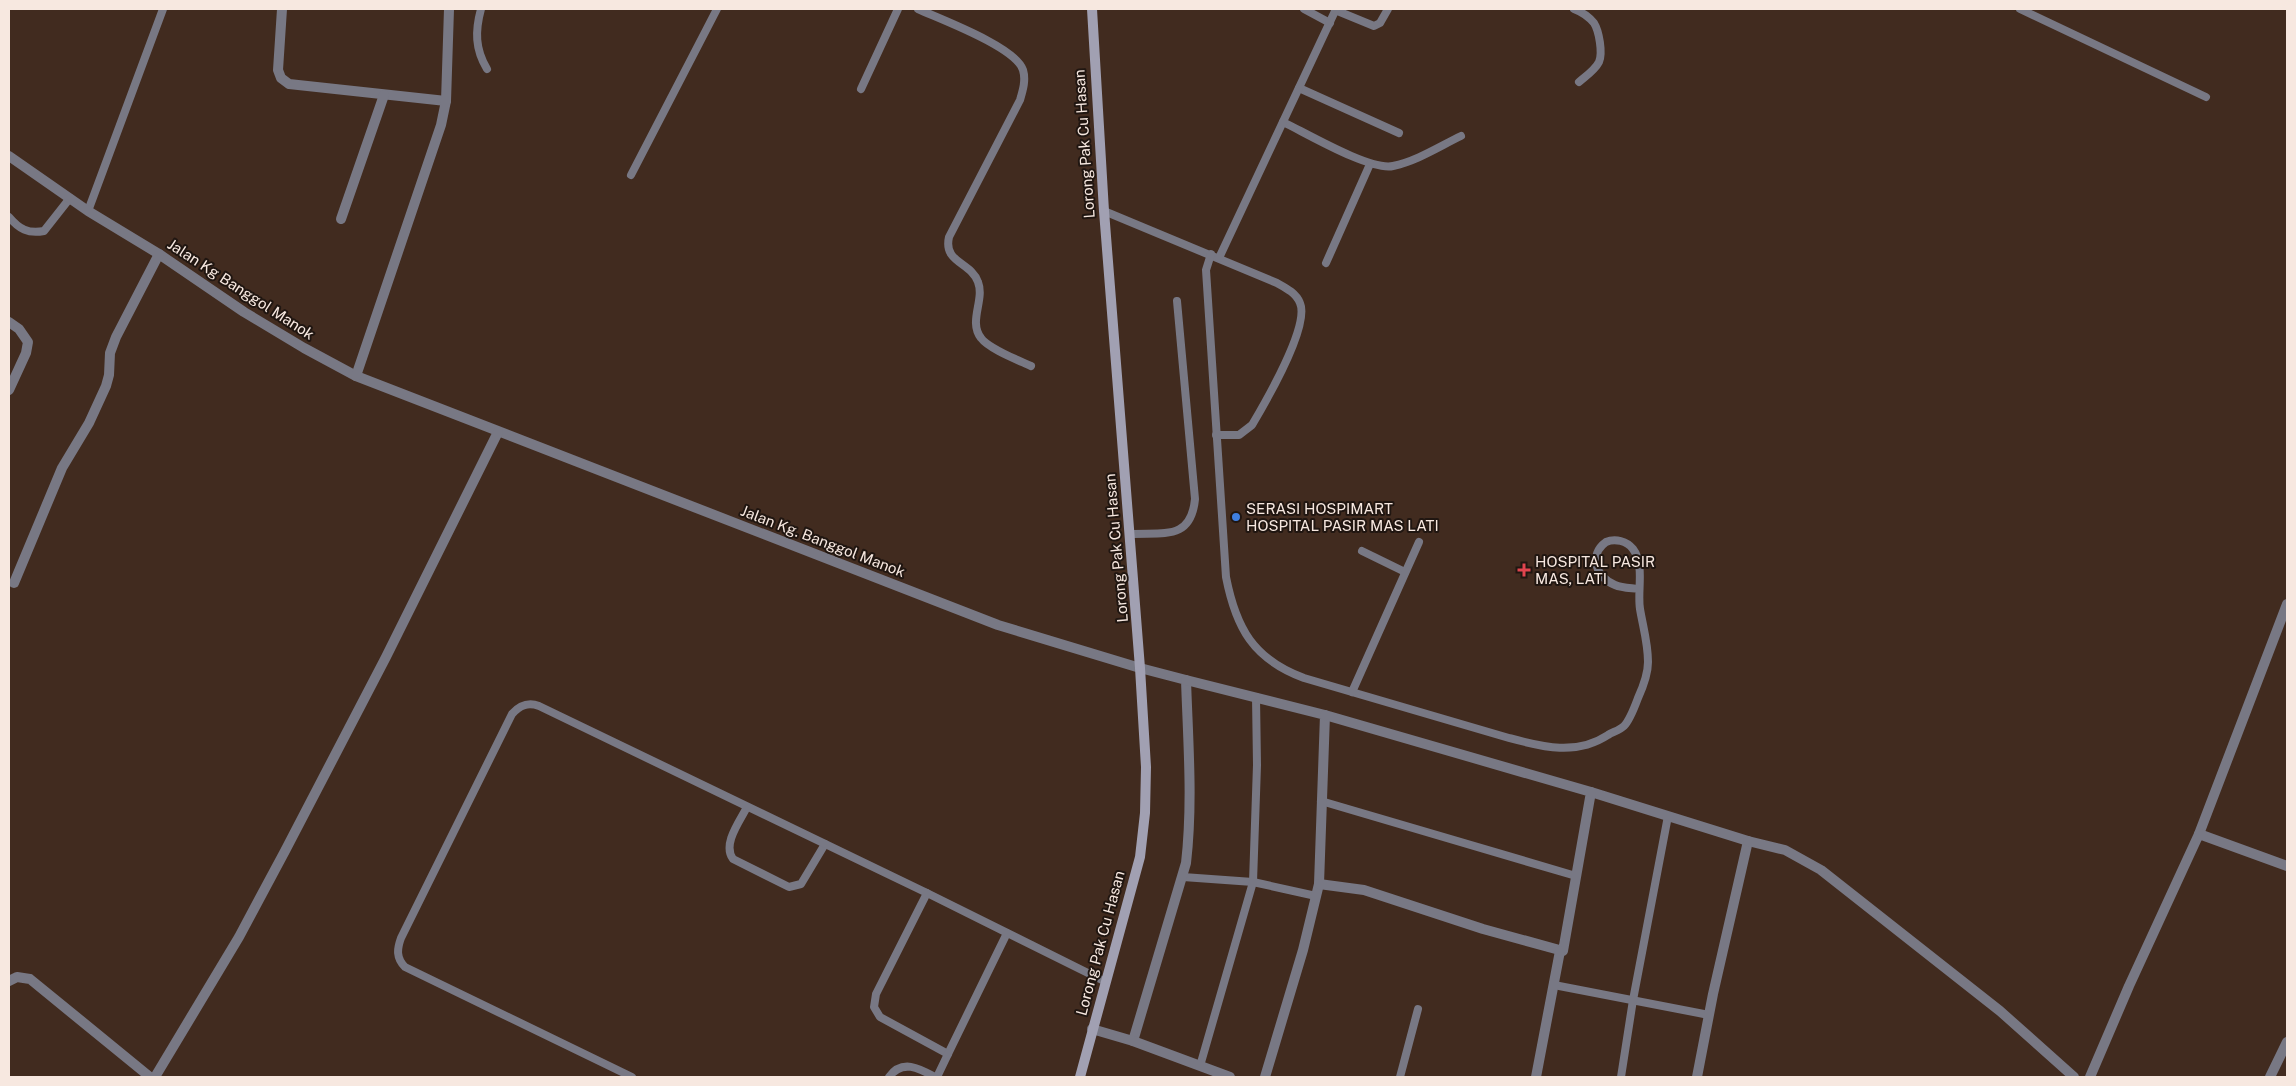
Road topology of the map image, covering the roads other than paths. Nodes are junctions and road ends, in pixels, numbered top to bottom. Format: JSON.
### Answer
{"nodes":[{"id":1,"x":163,"y":9,"type":"edge"},
{"id":2,"x":282,"y":9,"type":"edge"},
{"id":3,"x":449,"y":9,"type":"edge"},
{"id":4,"x":481,"y":9,"type":"edge"},
{"id":5,"x":717,"y":9,"type":"edge"},
{"id":6,"x":898,"y":9,"type":"edge"},
{"id":7,"x":918,"y":9,"type":"edge"},
{"id":8,"x":1092,"y":9,"type":"edge"},
{"id":9,"x":1304,"y":9,"type":"edge"},
{"id":10,"x":1336,"y":9,"type":"edge"},
{"id":11,"x":1388,"y":9,"type":"edge"},
{"id":12,"x":1574,"y":9,"type":"edge"},
{"id":13,"x":2020,"y":9,"type":"edge"},
{"id":14,"x":1330,"y":23,"type":"junction"},
{"id":15,"x":487,"y":69,"type":"dead end"},
{"id":16,"x":1579,"y":82,"type":"dead end"},
{"id":17,"x":1299,"y":88,"type":"junction"},
{"id":18,"x":861,"y":89,"type":"dead end"},
{"id":19,"x":384,"y":95,"type":"junction"},
{"id":20,"x":2206,"y":97,"type":"dead end"},
{"id":21,"x":446,"y":101,"type":"junction"},
{"id":22,"x":1283,"y":122,"type":"junction"},
{"id":23,"x":1399,"y":133,"type":"dead end"},
{"id":24,"x":1461,"y":136,"type":"dead end"},
{"id":25,"x":9,"y":156,"type":"edge"},
{"id":26,"x":1370,"y":164,"type":"junction"},
{"id":27,"x":631,"y":175,"type":"dead end"},
{"id":28,"x":70,"y":198,"type":"junction"},
{"id":29,"x":88,"y":211,"type":"junction"},
{"id":30,"x":1104,"y":211,"type":"junction"},
{"id":31,"x":9,"y":217,"type":"edge"},
{"id":32,"x":342,"y":219,"type":"dead end"},
{"id":33,"x":159,"y":254,"type":"junction"},
{"id":34,"x":1215,"y":256,"type":"junction"},
{"id":35,"x":1326,"y":264,"type":"dead end"},
{"id":36,"x":1177,"y":301,"type":"dead end"},
{"id":37,"x":9,"y":322,"type":"edge"},
{"id":38,"x":1031,"y":366,"type":"dead end"},
{"id":39,"x":356,"y":376,"type":"junction"},
{"id":40,"x":9,"y":390,"type":"edge"},
{"id":41,"x":498,"y":432,"type":"junction"},
{"id":42,"x":1216,"y":435,"type":"junction"},
{"id":43,"x":1130,"y":534,"type":"junction"},
{"id":44,"x":1419,"y":542,"type":"dead end"},
{"id":45,"x":1362,"y":551,"type":"dead end"},
{"id":46,"x":1405,"y":572,"type":"junction"},
{"id":47,"x":14,"y":583,"type":"dead end"},
{"id":48,"x":1638,"y":589,"type":"junction"},
{"id":49,"x":2287,"y":607,"type":"edge"},
{"id":50,"x":1140,"y":668,"type":"junction"},
{"id":51,"x":1186,"y":680,"type":"junction"},
{"id":52,"x":1352,"y":692,"type":"junction"},
{"id":53,"x":1256,"y":697,"type":"junction"},
{"id":54,"x":1325,"y":715,"type":"junction"},
{"id":55,"x":1591,"y":792,"type":"junction"},
{"id":56,"x":1321,"y":801,"type":"junction"},
{"id":57,"x":747,"y":807,"type":"junction"},
{"id":58,"x":1668,"y":816,"type":"junction"},
{"id":59,"x":2199,"y":834,"type":"junction"},
{"id":60,"x":1748,"y":841,"type":"junction"},
{"id":61,"x":825,"y":844,"type":"junction"},
{"id":62,"x":2287,"y":866,"type":"edge"},
{"id":63,"x":1576,"y":876,"type":"junction"},
{"id":64,"x":1183,"y":877,"type":"junction"},
{"id":65,"x":1253,"y":882,"type":"junction"},
{"id":66,"x":1319,"y":884,"type":"junction"},
{"id":67,"x":928,"y":893,"type":"junction"},
{"id":68,"x":1316,"y":896,"type":"junction"},
{"id":69,"x":1008,"y":933,"type":"junction"},
{"id":70,"x":1560,"y":951,"type":"junction"},
{"id":71,"x":9,"y":981,"type":"edge"},
{"id":72,"x":1106,"y":982,"type":"junction"},
{"id":73,"x":1554,"y":985,"type":"junction"},
{"id":74,"x":1633,"y":1000,"type":"junction"},
{"id":75,"x":1418,"y":1009,"type":"dead end"},
{"id":76,"x":1709,"y":1015,"type":"junction"},
{"id":77,"x":1092,"y":1029,"type":"junction"},
{"id":78,"x":1133,"y":1041,"type":"junction"},
{"id":79,"x":2287,"y":1042,"type":"edge"},
{"id":80,"x":948,"y":1054,"type":"junction"},
{"id":81,"x":1200,"y":1066,"type":"junction"},
{"id":82,"x":150,"y":1077,"type":"edge"},
{"id":83,"x":155,"y":1077,"type":"edge"},
{"id":84,"x":632,"y":1077,"type":"edge"},
{"id":85,"x":889,"y":1077,"type":"edge"},
{"id":86,"x":936,"y":1077,"type":"edge"},
{"id":87,"x":1080,"y":1077,"type":"edge"},
{"id":88,"x":1230,"y":1077,"type":"edge"},
{"id":89,"x":1265,"y":1077,"type":"edge"},
{"id":90,"x":1400,"y":1077,"type":"edge"},
{"id":91,"x":1536,"y":1077,"type":"edge"},
{"id":92,"x":1621,"y":1077,"type":"edge"},
{"id":93,"x":1697,"y":1077,"type":"edge"},
{"id":94,"x":2074,"y":1077,"type":"edge"},
{"id":95,"x":2090,"y":1077,"type":"edge"},
{"id":96,"x":2270,"y":1077,"type":"edge"}],
"edges":[{"from":1,"to":29,"type":"lane"},
{"from":2,"to":19,"type":"street"},
{"from":3,"to":21,"type":"street"},
{"from":4,"to":15,"type":"lane"},
{"from":5,"to":27,"type":"lane"},
{"from":6,"to":18,"type":"lane"},
{"from":7,"to":38,"type":"lane"},
{"from":8,"to":30,"type":"street","name":"Lorong Pak Cu Hasan"},
{"from":9,"to":14,"type":"lane"},
{"from":10,"to":11,"type":"lane"},
{"from":10,"to":14,"type":"lane"},
{"from":12,"to":16,"type":"lane"},
{"from":13,"to":20,"type":"lane"},
{"from":14,"to":17,"type":"lane"},
{"from":17,"to":22,"type":"lane"},
{"from":17,"to":23,"type":"lane"},
{"from":19,"to":21,"type":"street"},
{"from":19,"to":32,"type":"street"},
{"from":21,"to":39,"type":"street"},
{"from":22,"to":26,"type":"lane"},
{"from":22,"to":34,"type":"lane"},
{"from":24,"to":26,"type":"lane"},
{"from":25,"to":28,"type":"street","name":"Jalan Kg Banggol Manok"},
{"from":26,"to":35,"type":"lane"},
{"from":28,"to":29,"type":"street","name":"Jalan Kg Banggol Manok"},
{"from":28,"to":31,"type":"lane"},
{"from":29,"to":33,"type":"street","name":"Jalan Kg Banggol Manok"},
{"from":30,"to":34,"type":"lane"},
{"from":30,"to":43,"type":"street","name":"Lorong Pak Cu Hasan"},
{"from":33,"to":39,"type":"street","name":"Jalan Kg Banggol Manok"},
{"from":33,"to":47,"type":"street"},
{"from":34,"to":42,"type":"lane"},
{"from":34,"to":42,"type":"lane"},
{"from":36,"to":43,"type":"lane"},
{"from":37,"to":40,"type":"street"},
{"from":39,"to":41,"type":"street","name":"Jalan Kg Banggol Manok"},
{"from":41,"to":50,"type":"street","name":"Jalan Kg. Banggol Manok"},
{"from":41,"to":83,"type":"street"},
{"from":42,"to":52,"type":"lane"},
{"from":43,"to":50,"type":"street","name":"Lorong Pak Cu Hasan"},
{"from":44,"to":46,"type":"lane"},
{"from":45,"to":46,"type":"lane"},
{"from":46,"to":52,"type":"lane"},
{"from":48,"to":48,"type":"lane"},
{"from":48,"to":52,"type":"lane"},
{"from":49,"to":59,"type":"street"},
{"from":50,"to":51,"type":"street","name":"Jalan Kg. Banggol Manok"},
{"from":50,"to":72,"type":"street","name":"Lorong Pak Cu Hasan"},
{"from":51,"to":53,"type":"street","name":"Jalan Kg. Banggol Manok"},
{"from":51,"to":64,"type":"street"},
{"from":53,"to":54,"type":"street","name":"Jalan Kg. Banggol Manok"},
{"from":53,"to":65,"type":"lane"},
{"from":54,"to":55,"type":"street","name":"Jalan Kg. Banggol Manok"},
{"from":54,"to":56,"type":"street"},
{"from":55,"to":58,"type":"street","name":"Jalan Kg. Banggol Manok"},
{"from":55,"to":63,"type":"street"},
{"from":56,"to":63,"type":"lane"},
{"from":56,"to":66,"type":"street"},
{"from":57,"to":61,"type":"lane"},
{"from":57,"to":61,"type":"lane"},
{"from":57,"to":84,"type":"lane"},
{"from":58,"to":60,"type":"street","name":"Jalan Kg. Banggol Manok"},
{"from":58,"to":74,"type":"lane"},
{"from":59,"to":62,"type":"street"},
{"from":59,"to":95,"type":"street"},
{"from":60,"to":76,"type":"street"},
{"from":60,"to":94,"type":"street","name":"Jalan Kg. Banggol Manok"},
{"from":61,"to":67,"type":"lane"},
{"from":63,"to":70,"type":"street"},
{"from":64,"to":65,"type":"lane"},
{"from":64,"to":78,"type":"street"},
{"from":65,"to":68,"type":"lane"},
{"from":65,"to":81,"type":"lane"},
{"from":66,"to":68,"type":"street"},
{"from":66,"to":70,"type":"street"},
{"from":67,"to":69,"type":"lane"},
{"from":67,"to":80,"type":"lane"},
{"from":68,"to":89,"type":"street"},
{"from":69,"to":72,"type":"lane"},
{"from":69,"to":80,"type":"lane"},
{"from":70,"to":73,"type":"street"},
{"from":71,"to":82,"type":"street"},
{"from":72,"to":77,"type":"street","name":"Lorong Pak Cu Hasan"},
{"from":73,"to":74,"type":"lane"},
{"from":73,"to":91,"type":"street"},
{"from":74,"to":76,"type":"lane"},
{"from":74,"to":92,"type":"lane"},
{"from":75,"to":90,"type":"lane"},
{"from":76,"to":93,"type":"street"},
{"from":77,"to":78,"type":"street"},
{"from":77,"to":87,"type":"street","name":"Lorong Pak Cu Hasan"},
{"from":78,"to":81,"type":"street"},
{"from":79,"to":96,"type":"street"},
{"from":80,"to":86,"type":"lane"},
{"from":81,"to":88,"type":"street"},
{"from":85,"to":86,"type":"lane"}]}
